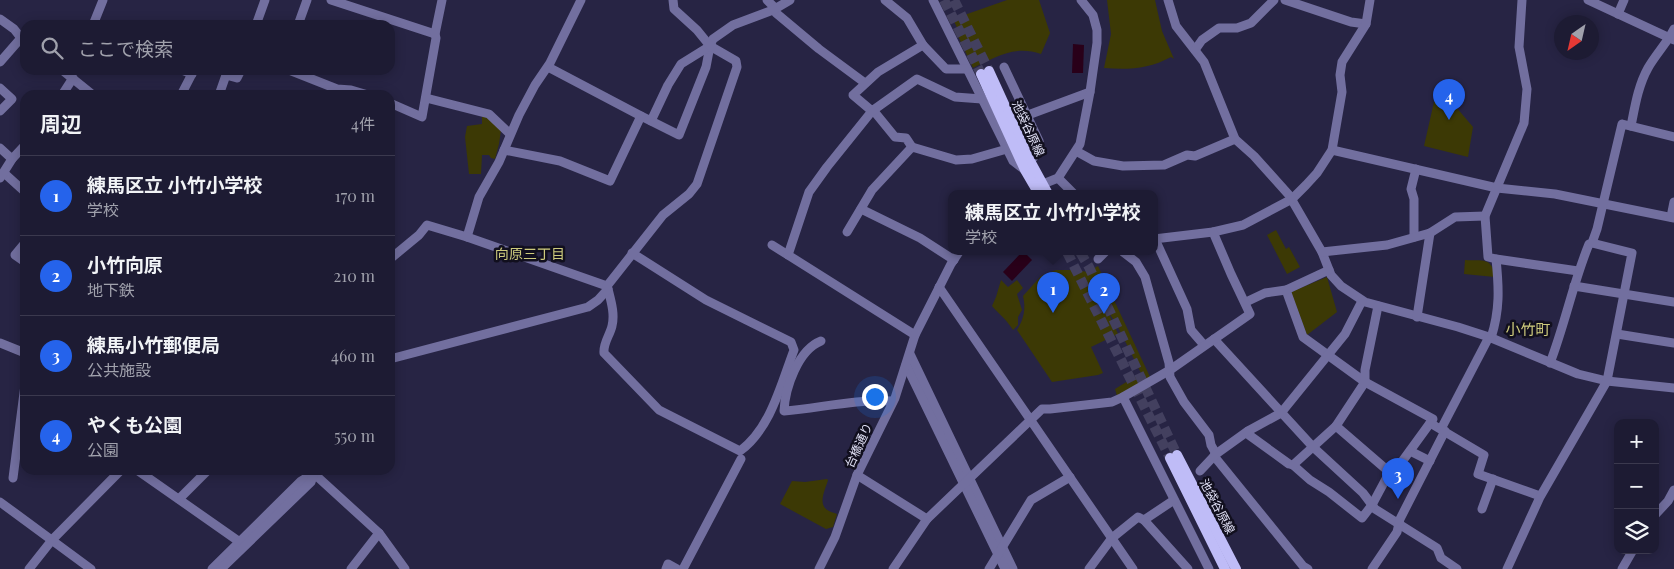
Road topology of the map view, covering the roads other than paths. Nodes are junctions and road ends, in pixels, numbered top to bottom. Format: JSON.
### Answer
{"nodes":[{"id":1,"x":102,"y":0,"type":"edge"},
{"id":2,"x":265,"y":0,"type":"edge"},
{"id":3,"x":307,"y":0,"type":"edge"},
{"id":4,"x":331,"y":0,"type":"edge"},
{"id":5,"x":442,"y":0,"type":"edge"},
{"id":6,"x":581,"y":0,"type":"edge"},
{"id":7,"x":673,"y":0,"type":"edge"},
{"id":8,"x":767,"y":0,"type":"edge"},
{"id":9,"x":790,"y":0,"type":"edge"},
{"id":10,"x":885,"y":0,"type":"edge"},
{"id":11,"x":933,"y":0,"type":"edge"},
{"id":12,"x":1081,"y":0,"type":"edge"},
{"id":13,"x":1168,"y":0,"type":"edge"},
{"id":14,"x":1274,"y":0,"type":"edge"},
{"id":15,"x":1285,"y":0,"type":"edge"},
{"id":16,"x":1370,"y":0,"type":"edge"},
{"id":17,"x":1522,"y":0,"type":"edge"},
{"id":18,"x":1588,"y":0,"type":"edge"},
{"id":19,"x":1624,"y":0,"type":"edge"},
{"id":20,"x":774,"y":9,"type":"junction"},
{"id":21,"x":1618,"y":14,"type":"junction"},
{"id":22,"x":0,"y":19,"type":"edge"},
{"id":23,"x":96,"y":20,"type":"edge"},
{"id":24,"x":258,"y":20,"type":"edge"},
{"id":25,"x":300,"y":20,"type":"edge"},
{"id":26,"x":392,"y":20,"type":"edge"},
{"id":27,"x":395,"y":21,"type":"edge"},
{"id":28,"x":1366,"y":24,"type":"junction"},
{"id":29,"x":1674,"y":29,"type":"edge"},
{"id":30,"x":434,"y":34,"type":"junction"},
{"id":31,"x":20,"y":37,"type":"edge"},
{"id":32,"x":1672,"y":39,"type":"edge"},
{"id":33,"x":20,"y":44,"type":"edge"},
{"id":34,"x":710,"y":46,"type":"junction"},
{"id":35,"x":923,"y":46,"type":"junction"},
{"id":36,"x":1195,"y":50,"type":"junction"},
{"id":37,"x":0,"y":62,"type":"edge"},
{"id":38,"x":1004,"y":66,"type":"dead end"},
{"id":39,"x":548,"y":67,"type":"junction"},
{"id":40,"x":967,"y":69,"type":"junction"},
{"id":41,"x":985,"y":72,"type":"tunnel mouth"},
{"id":42,"x":67,"y":75,"type":"edge"},
{"id":43,"x":70,"y":75,"type":"edge"},
{"id":44,"x":191,"y":75,"type":"edge"},
{"id":45,"x":226,"y":75,"type":"edge"},
{"id":46,"x":226,"y":75,"type":"edge"},
{"id":47,"x":239,"y":75,"type":"edge"},
{"id":48,"x":301,"y":75,"type":"edge"},
{"id":49,"x":865,"y":83,"type":"junction"},
{"id":50,"x":0,"y":88,"type":"edge"},
{"id":51,"x":63,"y":90,"type":"edge"},
{"id":52,"x":87,"y":90,"type":"edge"},
{"id":53,"x":184,"y":90,"type":"edge"},
{"id":54,"x":221,"y":90,"type":"edge"},
{"id":55,"x":351,"y":90,"type":"edge"},
{"id":56,"x":1090,"y":92,"type":"junction"},
{"id":57,"x":426,"y":98,"type":"junction"},
{"id":58,"x":982,"y":99,"type":"junction"},
{"id":59,"x":395,"y":105,"type":"edge"},
{"id":60,"x":872,"y":110,"type":"junction"},
{"id":61,"x":0,"y":111,"type":"edge"},
{"id":62,"x":1028,"y":115,"type":"junction"},
{"id":63,"x":640,"y":116,"type":"junction"},
{"id":64,"x":651,"y":121,"type":"junction"},
{"id":65,"x":1631,"y":126,"type":"junction"},
{"id":66,"x":510,"y":134,"type":"junction"},
{"id":67,"x":1674,"y":136,"type":"edge"},
{"id":68,"x":1235,"y":139,"type":"junction"},
{"id":69,"x":912,"y":147,"type":"junction"},
{"id":70,"x":0,"y":148,"type":"edge"},
{"id":71,"x":1007,"y":149,"type":"junction"},
{"id":72,"x":20,"y":150,"type":"edge"},
{"id":73,"x":504,"y":150,"type":"junction"},
{"id":74,"x":1332,"y":150,"type":"junction"},
{"id":75,"x":1076,"y":151,"type":"junction"},
{"id":76,"x":12,"y":159,"type":"junction"},
{"id":77,"x":1028,"y":165,"type":"junction"},
{"id":78,"x":1416,"y":169,"type":"junction"},
{"id":79,"x":2,"y":176,"type":"edge"},
{"id":80,"x":1058,"y":178,"type":"junction"},
{"id":81,"x":1497,"y":188,"type":"junction"},
{"id":82,"x":20,"y":189,"type":"edge"},
{"id":83,"x":1039,"y":190,"type":"edge"},
{"id":84,"x":1043,"y":190,"type":"edge"},
{"id":85,"x":1070,"y":190,"type":"edge"},
{"id":86,"x":1292,"y":199,"type":"junction"},
{"id":87,"x":1674,"y":202,"type":"edge"},
{"id":88,"x":1604,"y":204,"type":"junction"},
{"id":89,"x":862,"y":209,"type":"junction"},
{"id":90,"x":1485,"y":216,"type":"junction"},
{"id":91,"x":1673,"y":217,"type":"edge"},
{"id":92,"x":847,"y":232,"type":"dead end"},
{"id":93,"x":1213,"y":232,"type":"junction"},
{"id":94,"x":1430,"y":233,"type":"junction"},
{"id":95,"x":467,"y":236,"type":"junction"},
{"id":96,"x":1414,"y":237,"type":"junction"},
{"id":97,"x":1158,"y":239,"type":"edge"},
{"id":98,"x":1592,"y":243,"type":"junction"},
{"id":99,"x":772,"y":245,"type":"dead end"},
{"id":100,"x":1158,"y":246,"type":"edge"},
{"id":101,"x":948,"y":252,"type":"edge"},
{"id":102,"x":1322,"y":252,"type":"junction"},
{"id":103,"x":632,"y":253,"type":"junction"},
{"id":104,"x":395,"y":255,"type":"edge"},
{"id":105,"x":788,"y":255,"type":"junction"},
{"id":106,"x":1101,"y":255,"type":"edge"},
{"id":107,"x":1127,"y":255,"type":"edge"},
{"id":108,"x":956,"y":256,"type":"edge"},
{"id":109,"x":1098,"y":259,"type":"dead end"},
{"id":110,"x":1496,"y":259,"type":"junction"},
{"id":111,"x":1329,"y":270,"type":"junction"},
{"id":112,"x":1578,"y":271,"type":"junction"},
{"id":113,"x":1574,"y":286,"type":"junction"},
{"id":114,"x":939,"y":287,"type":"junction"},
{"id":115,"x":607,"y":288,"type":"junction"},
{"id":116,"x":1286,"y":290,"type":"junction"},
{"id":117,"x":1624,"y":294,"type":"junction"},
{"id":118,"x":1362,"y":301,"type":"junction"},
{"id":119,"x":1246,"y":302,"type":"junction"},
{"id":120,"x":1674,"y":302,"type":"edge"},
{"id":121,"x":1378,"y":306,"type":"junction"},
{"id":122,"x":1416,"y":317,"type":"junction"},
{"id":123,"x":1617,"y":334,"type":"junction"},
{"id":124,"x":915,"y":335,"type":"junction"},
{"id":125,"x":1490,"y":338,"type":"junction"},
{"id":126,"x":1214,"y":339,"type":"junction"},
{"id":127,"x":821,"y":341,"type":"dead end"},
{"id":128,"x":0,"y":343,"type":"edge"},
{"id":129,"x":1674,"y":343,"type":"edge"},
{"id":130,"x":1204,"y":345,"type":"junction"},
{"id":131,"x":20,"y":351,"type":"edge"},
{"id":132,"x":910,"y":354,"type":"junction"},
{"id":133,"x":1327,"y":356,"type":"junction"},
{"id":134,"x":395,"y":358,"type":"edge"},
{"id":135,"x":1550,"y":363,"type":"junction"},
{"id":136,"x":906,"y":365,"type":"junction"},
{"id":137,"x":1170,"y":370,"type":"junction"},
{"id":138,"x":1607,"y":381,"type":"junction"},
{"id":139,"x":1365,"y":382,"type":"junction"},
{"id":140,"x":1674,"y":388,"type":"edge"},
{"id":141,"x":1123,"y":398,"type":"junction"},
{"id":142,"x":892,"y":401,"type":"junction"},
{"id":143,"x":1281,"y":413,"type":"junction"},
{"id":144,"x":1030,"y":419,"type":"junction"},
{"id":145,"x":1430,"y":422,"type":"junction"},
{"id":146,"x":20,"y":424,"type":"edge"},
{"id":147,"x":1336,"y":426,"type":"junction"},
{"id":148,"x":1443,"y":430,"type":"junction"},
{"id":149,"x":1248,"y":431,"type":"junction"},
{"id":150,"x":1313,"y":447,"type":"junction"},
{"id":151,"x":1410,"y":451,"type":"junction"},
{"id":152,"x":1215,"y":455,"type":"junction"},
{"id":153,"x":741,"y":459,"type":"dead end"},
{"id":154,"x":1430,"y":461,"type":"junction"},
{"id":155,"x":1292,"y":465,"type":"junction"},
{"id":156,"x":1200,"y":471,"type":"dead end"},
{"id":157,"x":115,"y":475,"type":"edge"},
{"id":158,"x":145,"y":475,"type":"edge"},
{"id":159,"x":203,"y":475,"type":"edge"},
{"id":160,"x":311,"y":475,"type":"edge"},
{"id":161,"x":315,"y":475,"type":"edge"},
{"id":162,"x":858,"y":475,"type":"junction"},
{"id":163,"x":1388,"y":475,"type":"junction"},
{"id":164,"x":1070,"y":477,"type":"junction"},
{"id":165,"x":13,"y":478,"type":"dead end"},
{"id":166,"x":1493,"y":479,"type":"junction"},
{"id":167,"x":967,"y":480,"type":"junction"},
{"id":168,"x":1674,"y":490,"type":"edge"},
{"id":169,"x":1540,"y":496,"type":"junction"},
{"id":170,"x":179,"y":499,"type":"junction"},
{"id":171,"x":1174,"y":500,"type":"junction"},
{"id":172,"x":0,"y":502,"type":"edge"},
{"id":173,"x":1372,"y":505,"type":"junction"},
{"id":174,"x":1482,"y":509,"type":"dead end"},
{"id":175,"x":1659,"y":511,"type":"edge"},
{"id":176,"x":927,"y":519,"type":"junction"},
{"id":177,"x":1144,"y":520,"type":"junction"},
{"id":178,"x":1399,"y":525,"type":"junction"},
{"id":179,"x":379,"y":533,"type":"junction"},
{"id":180,"x":1112,"y":538,"type":"junction"},
{"id":181,"x":52,"y":540,"type":"junction"},
{"id":182,"x":242,"y":544,"type":"junction"},
{"id":183,"x":1000,"y":551,"type":"junction"},
{"id":184,"x":1631,"y":554,"type":"edge"},
{"id":185,"x":29,"y":569,"type":"edge"},
{"id":186,"x":91,"y":569,"type":"edge"},
{"id":187,"x":212,"y":569,"type":"edge"},
{"id":188,"x":221,"y":569,"type":"edge"},
{"id":189,"x":351,"y":569,"type":"edge"},
{"id":190,"x":405,"y":569,"type":"edge"},
{"id":191,"x":666,"y":569,"type":"edge"},
{"id":192,"x":677,"y":569,"type":"edge"},
{"id":193,"x":683,"y":569,"type":"edge"},
{"id":194,"x":819,"y":569,"type":"edge"},
{"id":195,"x":893,"y":569,"type":"edge"},
{"id":196,"x":989,"y":569,"type":"edge"},
{"id":197,"x":1006,"y":569,"type":"edge"},
{"id":198,"x":1013,"y":569,"type":"edge"},
{"id":199,"x":1089,"y":569,"type":"edge"},
{"id":200,"x":1133,"y":569,"type":"edge"},
{"id":201,"x":1188,"y":569,"type":"edge"},
{"id":202,"x":1209,"y":569,"type":"edge"},
{"id":203,"x":1225,"y":569,"type":"edge"},
{"id":204,"x":1236,"y":569,"type":"edge"},
{"id":205,"x":1308,"y":569,"type":"edge"},
{"id":206,"x":1372,"y":569,"type":"edge"},
{"id":207,"x":1457,"y":569,"type":"edge"},
{"id":208,"x":1507,"y":569,"type":"edge"},
{"id":209,"x":1622,"y":569,"type":"edge"}],
"edges":[{"from":1,"to":23,"type":"street"},
{"from":2,"to":24,"type":"street"},
{"from":3,"to":25,"type":"street"},
{"from":4,"to":26,"type":"street"},
{"from":5,"to":30,"type":"street"},
{"from":6,"to":39,"type":"street"},
{"from":7,"to":34,"type":"street"},
{"from":8,"to":20,"type":"street"},
{"from":9,"to":20,"type":"street"},
{"from":10,"to":35,"type":"street"},
{"from":11,"to":40,"type":"street"},
{"from":12,"to":56,"type":"street"},
{"from":13,"to":36,"type":"street"},
{"from":14,"to":36,"type":"street"},
{"from":15,"to":28,"type":"street"},
{"from":16,"to":28,"type":"street"},
{"from":17,"to":81,"type":"street"},
{"from":18,"to":21,"type":"street"},
{"from":19,"to":21,"type":"street"},
{"from":20,"to":34,"type":"street"},
{"from":20,"to":49,"type":"street"},
{"from":21,"to":32,"type":"street"},
{"from":22,"to":31,"type":"street"},
{"from":27,"to":30,"type":"street"},
{"from":28,"to":74,"type":"street"},
{"from":29,"to":32,"type":"street"},
{"from":30,"to":57,"type":"street"},
{"from":32,"to":65,"type":"street"},
{"from":33,"to":37,"type":"street"},
{"from":34,"to":64,"type":"street"},
{"from":34,"to":64,"type":"street"},
{"from":34,"to":103,"type":"street"},
{"from":35,"to":40,"type":"street"},
{"from":35,"to":49,"type":"street"},
{"from":36,"to":68,"type":"street"},
{"from":38,"to":62,"type":"street"},
{"from":39,"to":63,"type":"street"},
{"from":39,"to":66,"type":"street"},
{"from":40,"to":58,"type":"street"},
{"from":41,"to":77,"type":"main road","name":"池袋谷原線"},
{"from":42,"to":51,"type":"street"},
{"from":43,"to":52,"type":"street"},
{"from":44,"to":53,"type":"street"},
{"from":45,"to":54,"type":"street"},
{"from":46,"to":47,"type":"street"},
{"from":48,"to":55,"type":"street"},
{"from":49,"to":60,"type":"street"},
{"from":50,"to":61,"type":"street"},
{"from":56,"to":62,"type":"street"},
{"from":56,"to":75,"type":"street"},
{"from":57,"to":59,"type":"street"},
{"from":57,"to":66,"type":"street"},
{"from":58,"to":60,"type":"street"},
{"from":58,"to":71,"type":"street"},
{"from":60,"to":69,"type":"street"},
{"from":60,"to":105,"type":"street"},
{"from":62,"to":77,"type":"street"},
{"from":63,"to":64,"type":"street"},
{"from":63,"to":73,"type":"street"},
{"from":65,"to":67,"type":"street"},
{"from":65,"to":88,"type":"street"},
{"from":66,"to":73,"type":"street"},
{"from":68,"to":75,"type":"street"},
{"from":68,"to":86,"type":"street"},
{"from":69,"to":71,"type":"street"},
{"from":69,"to":89,"type":"street"},
{"from":70,"to":76,"type":"street"},
{"from":71,"to":77,"type":"street"},
{"from":72,"to":76,"type":"street"},
{"from":73,"to":95,"type":"street"},
{"from":74,"to":78,"type":"street"},
{"from":74,"to":86,"type":"street"},
{"from":75,"to":80,"type":"street"},
{"from":76,"to":79,"type":"street"},
{"from":77,"to":83,"type":"main road","name":"池袋谷原線"},
{"from":78,"to":81,"type":"street"},
{"from":78,"to":96,"type":"street"},
{"from":79,"to":82,"type":"street"},
{"from":80,"to":84,"type":"street"},
{"from":80,"to":85,"type":"street"},
{"from":81,"to":88,"type":"street"},
{"from":81,"to":90,"type":"street"},
{"from":86,"to":93,"type":"street"},
{"from":86,"to":102,"type":"street"},
{"from":87,"to":91,"type":"street"},
{"from":88,"to":91,"type":"street"},
{"from":88,"to":98,"type":"street"},
{"from":89,"to":92,"type":"street"},
{"from":89,"to":101,"type":"street"},
{"from":90,"to":94,"type":"street"},
{"from":90,"to":110,"type":"street"},
{"from":93,"to":97,"type":"street"},
{"from":93,"to":119,"type":"street"},
{"from":94,"to":96,"type":"street"},
{"from":94,"to":122,"type":"street"},
{"from":95,"to":104,"type":"street"},
{"from":95,"to":115,"type":"street"},
{"from":96,"to":102,"type":"street"},
{"from":98,"to":112,"type":"street"},
{"from":98,"to":117,"type":"street"},
{"from":99,"to":105,"type":"street"},
{"from":100,"to":130,"type":"street"},
{"from":102,"to":111,"type":"street"},
{"from":103,"to":115,"type":"street"},
{"from":103,"to":115,"type":"street"},
{"from":105,"to":124,"type":"street"},
{"from":106,"to":109,"type":"street"},
{"from":107,"to":137,"type":"street"},
{"from":108,"to":114,"type":"street","name":"台橋通り"},
{"from":110,"to":112,"type":"street"},
{"from":110,"to":125,"type":"street"},
{"from":111,"to":116,"type":"street"},
{"from":111,"to":118,"type":"street"},
{"from":112,"to":113,"type":"street"},
{"from":113,"to":117,"type":"street"},
{"from":113,"to":135,"type":"street"},
{"from":114,"to":124,"type":"street","name":"台橋通り"},
{"from":114,"to":144,"type":"street"},
{"from":115,"to":134,"type":"street"},
{"from":116,"to":119,"type":"street"},
{"from":116,"to":133,"type":"street"},
{"from":117,"to":120,"type":"street"},
{"from":117,"to":123,"type":"street"},
{"from":118,"to":121,"type":"street"},
{"from":118,"to":133,"type":"street"},
{"from":119,"to":126,"type":"street"},
{"from":121,"to":122,"type":"street"},
{"from":121,"to":139,"type":"street"},
{"from":122,"to":125,"type":"street"},
{"from":123,"to":129,"type":"street"},
{"from":123,"to":138,"type":"street"},
{"from":124,"to":132,"type":"street","name":"台橋通り"},
{"from":125,"to":135,"type":"street"},
{"from":125,"to":148,"type":"street"},
{"from":126,"to":130,"type":"street"},
{"from":126,"to":143,"type":"street"},
{"from":127,"to":142,"type":"street"},
{"from":128,"to":131,"type":"street"},
{"from":130,"to":137,"type":"street"},
{"from":132,"to":136,"type":"street","name":"台橋通り"},
{"from":132,"to":167,"type":"street"},
{"from":133,"to":139,"type":"street"},
{"from":133,"to":143,"type":"street"},
{"from":135,"to":138,"type":"street"},
{"from":136,"to":142,"type":"street","name":"台橋通り"},
{"from":136,"to":167,"type":"street"},
{"from":137,"to":141,"type":"street"},
{"from":137,"to":152,"type":"street"},
{"from":138,"to":140,"type":"street"},
{"from":138,"to":169,"type":"street"},
{"from":139,"to":145,"type":"street"},
{"from":139,"to":147,"type":"street"},
{"from":141,"to":144,"type":"street"},
{"from":141,"to":171,"type":"street"},
{"from":142,"to":162,"type":"street","name":"台橋通り"},
{"from":143,"to":149,"type":"street"},
{"from":143,"to":150,"type":"street"},
{"from":144,"to":164,"type":"street"},
{"from":144,"to":167,"type":"street"},
{"from":145,"to":148,"type":"street"},
{"from":145,"to":151,"type":"street"},
{"from":146,"to":165,"type":"street"},
{"from":147,"to":150,"type":"street"},
{"from":147,"to":163,"type":"street"},
{"from":148,"to":154,"type":"street"},
{"from":148,"to":166,"type":"street"},
{"from":149,"to":152,"type":"street"},
{"from":149,"to":155,"type":"street"},
{"from":150,"to":155,"type":"street"},
{"from":150,"to":173,"type":"street"},
{"from":151,"to":154,"type":"street"},
{"from":151,"to":163,"type":"street"},
{"from":152,"to":156,"type":"street"},
{"from":152,"to":205,"type":"street"},
{"from":153,"to":193,"type":"street"},
{"from":154,"to":178,"type":"street"},
{"from":155,"to":173,"type":"street"},
{"from":157,"to":181,"type":"street"},
{"from":158,"to":170,"type":"street"},
{"from":159,"to":170,"type":"street"},
{"from":160,"to":182,"type":"street"},
{"from":161,"to":179,"type":"street"},
{"from":162,"to":176,"type":"street"},
{"from":162,"to":194,"type":"street","name":"台橋通り"},
{"from":163,"to":173,"type":"street"},
{"from":164,"to":180,"type":"street"},
{"from":164,"to":183,"type":"street"},
{"from":166,"to":169,"type":"street"},
{"from":166,"to":174,"type":"street"},
{"from":167,"to":176,"type":"street"},
{"from":167,"to":183,"type":"street"},
{"from":168,"to":175,"type":"street"},
{"from":169,"to":208,"type":"street"},
{"from":170,"to":182,"type":"street"},
{"from":171,"to":177,"type":"street"},
{"from":171,"to":202,"type":"street"},
{"from":172,"to":181,"type":"street"},
{"from":173,"to":178,"type":"street"},
{"from":176,"to":195,"type":"street"},
{"from":177,"to":180,"type":"street"},
{"from":177,"to":201,"type":"street"},
{"from":178,"to":206,"type":"street"},
{"from":178,"to":207,"type":"street"},
{"from":179,"to":189,"type":"street"},
{"from":179,"to":190,"type":"street"},
{"from":180,"to":199,"type":"street"},
{"from":180,"to":200,"type":"street"},
{"from":181,"to":185,"type":"street"},
{"from":181,"to":186,"type":"street"},
{"from":182,"to":187,"type":"street"},
{"from":182,"to":188,"type":"street"},
{"from":183,"to":196,"type":"street"},
{"from":183,"to":197,"type":"street"},
{"from":183,"to":198,"type":"street"},
{"from":184,"to":209,"type":"street"},
{"from":191,"to":192,"type":"street"},
{"from":203,"to":204,"type":"main road","name":"池袋谷原線"}]}
